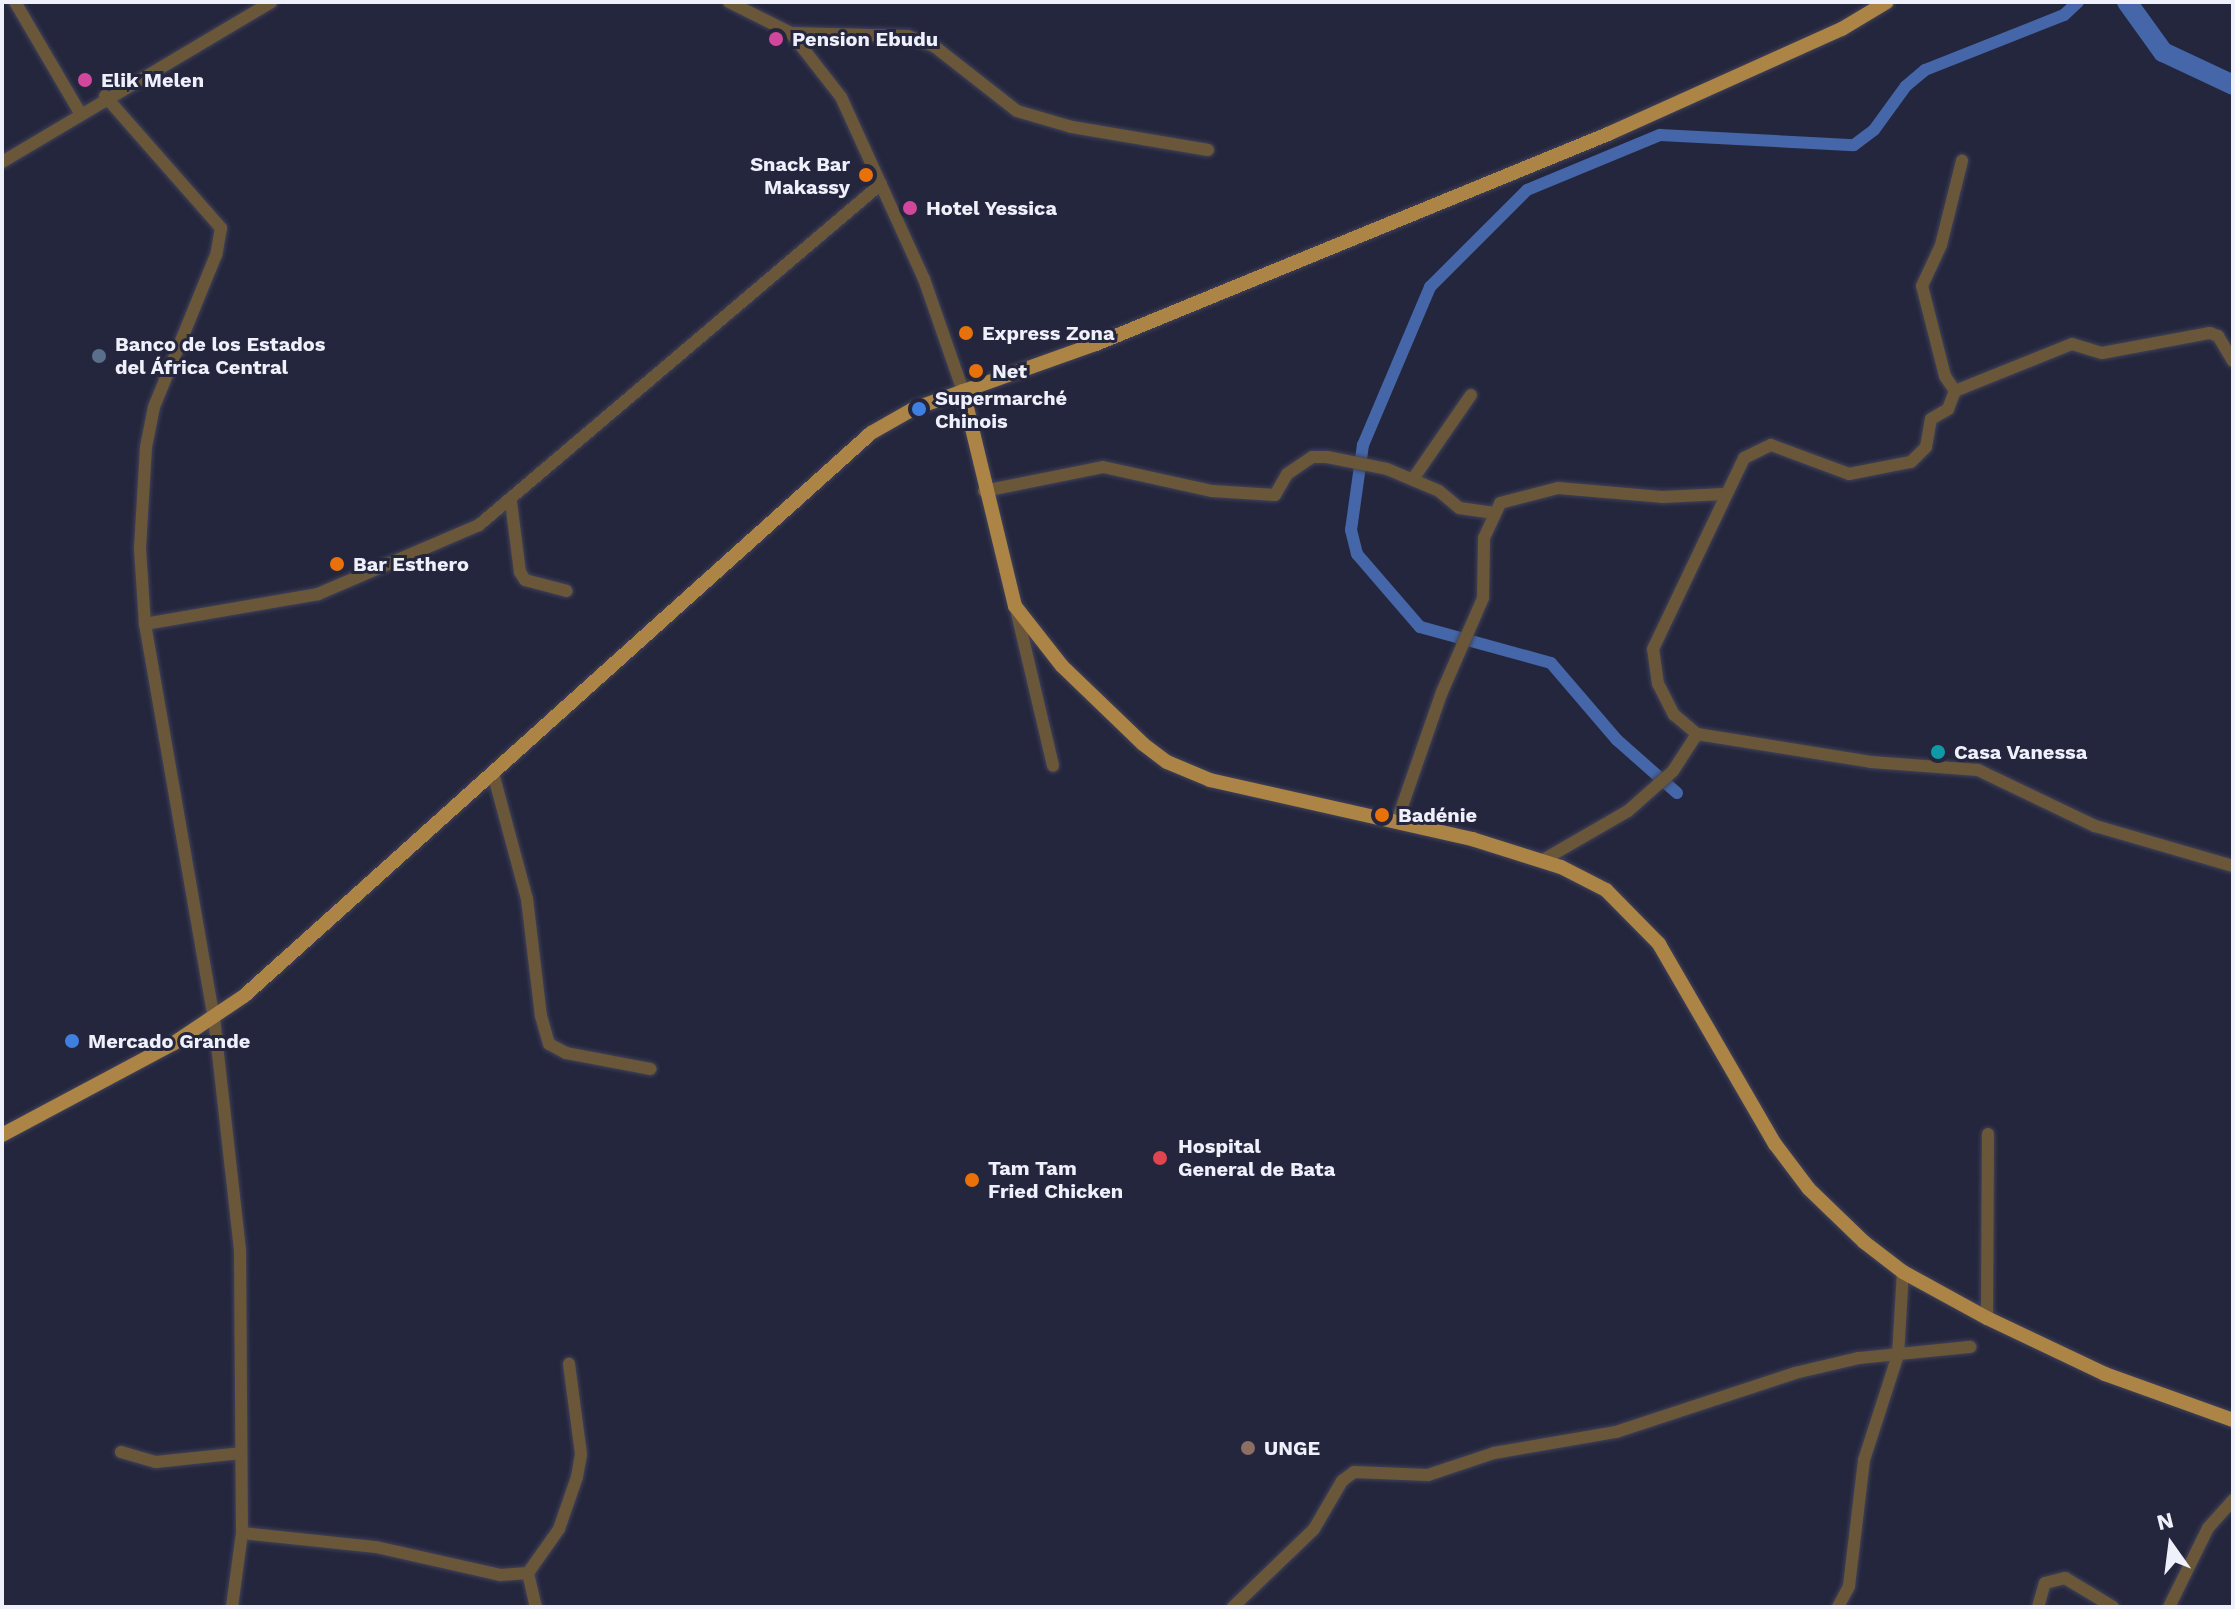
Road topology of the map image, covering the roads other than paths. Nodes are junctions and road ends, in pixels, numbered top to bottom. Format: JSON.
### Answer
{"nodes":[{"id":1,"x":15,"y":2,"type":"edge"},
{"id":2,"x":271,"y":2,"type":"edge"},
{"id":3,"x":729,"y":2,"type":"edge"},
{"id":4,"x":1887,"y":2,"type":"edge"},
{"id":5,"x":791,"y":33,"type":"junction"},
{"id":6,"x":105,"y":96,"type":"junction"},
{"id":7,"x":80,"y":113,"type":"junction"},
{"id":8,"x":1208,"y":150,"type":"dead end"},
{"id":9,"x":1962,"y":161,"type":"dead end"},
{"id":10,"x":2,"y":162,"type":"edge"},
{"id":11,"x":881,"y":184,"type":"junction"},
{"id":12,"x":2233,"y":361,"type":"edge"},
{"id":13,"x":963,"y":391,"type":"junction"},
{"id":14,"x":1955,"y":391,"type":"junction"},
{"id":15,"x":1471,"y":395,"type":"dead end"},
{"id":16,"x":1413,"y":479,"type":"junction"},
{"id":17,"x":984,"y":491,"type":"junction"},
{"id":18,"x":1724,"y":494,"type":"junction"},
{"id":19,"x":511,"y":502,"type":"junction"},
{"id":20,"x":1495,"y":513,"type":"junction"},
{"id":21,"x":567,"y":591,"type":"dead end"},
{"id":22,"x":1015,"y":606,"type":"junction"},
{"id":23,"x":145,"y":624,"type":"junction"},
{"id":24,"x":1697,"y":734,"type":"junction"},
{"id":25,"x":1053,"y":766,"type":"dead end"},
{"id":26,"x":493,"y":773,"type":"junction"},
{"id":27,"x":1397,"y":821,"type":"junction"},
{"id":28,"x":1543,"y":860,"type":"junction"},
{"id":29,"x":2233,"y":866,"type":"edge"},
{"id":30,"x":214,"y":1018,"type":"junction"},
{"id":31,"x":651,"y":1069,"type":"dead end"},
{"id":32,"x":1988,"y":1134,"type":"dead end"},
{"id":33,"x":2,"y":1135,"type":"edge"},
{"id":34,"x":1903,"y":1272,"type":"junction"},
{"id":35,"x":1987,"y":1318,"type":"junction"},
{"id":36,"x":1970,"y":1347,"type":"dead end"},
{"id":37,"x":1898,"y":1355,"type":"junction"},
{"id":38,"x":569,"y":1364,"type":"dead end"},
{"id":39,"x":2233,"y":1420,"type":"edge"},
{"id":40,"x":121,"y":1452,"type":"dead end"},
{"id":41,"x":241,"y":1453,"type":"junction"},
{"id":42,"x":2233,"y":1500,"type":"edge"},
{"id":43,"x":242,"y":1533,"type":"junction"},
{"id":44,"x":528,"y":1573,"type":"junction"},
{"id":45,"x":232,"y":1607,"type":"edge"},
{"id":46,"x":536,"y":1607,"type":"edge"},
{"id":47,"x":1233,"y":1607,"type":"edge"},
{"id":48,"x":1838,"y":1607,"type":"edge"},
{"id":49,"x":2038,"y":1607,"type":"edge"},
{"id":50,"x":2113,"y":1607,"type":"edge"},
{"id":51,"x":2169,"y":1607,"type":"edge"}],
"edges":[{"from":1,"to":7,"type":"street"},
{"from":2,"to":6,"type":"street"},
{"from":3,"to":5,"type":"street"},
{"from":4,"to":13,"type":"main road"},
{"from":5,"to":8,"type":"street"},
{"from":5,"to":11,"type":"street"},
{"from":6,"to":7,"type":"street"},
{"from":6,"to":23,"type":"street"},
{"from":7,"to":10,"type":"street"},
{"from":9,"to":14,"type":"street"},
{"from":11,"to":13,"type":"street"},
{"from":11,"to":19,"type":"street"},
{"from":12,"to":14,"type":"street"},
{"from":13,"to":17,"type":"main road"},
{"from":13,"to":26,"type":"main road"},
{"from":14,"to":18,"type":"street"},
{"from":15,"to":16,"type":"street"},
{"from":16,"to":17,"type":"street"},
{"from":16,"to":20,"type":"street"},
{"from":17,"to":22,"type":"main road"},
{"from":18,"to":20,"type":"street"},
{"from":18,"to":24,"type":"street"},
{"from":19,"to":21,"type":"street"},
{"from":19,"to":23,"type":"street"},
{"from":20,"to":27,"type":"street"},
{"from":22,"to":25,"type":"street"},
{"from":22,"to":27,"type":"main road"},
{"from":23,"to":30,"type":"street"},
{"from":24,"to":28,"type":"street"},
{"from":24,"to":29,"type":"street"},
{"from":26,"to":30,"type":"main road"},
{"from":26,"to":31,"type":"street"},
{"from":27,"to":28,"type":"main road"},
{"from":28,"to":34,"type":"main road"},
{"from":30,"to":33,"type":"main road"},
{"from":30,"to":41,"type":"street"},
{"from":32,"to":35,"type":"street"},
{"from":34,"to":35,"type":"main road"},
{"from":34,"to":37,"type":"street"},
{"from":35,"to":39,"type":"main road"},
{"from":36,"to":37,"type":"street"},
{"from":37,"to":47,"type":"street"},
{"from":37,"to":48,"type":"street"},
{"from":38,"to":44,"type":"street"},
{"from":40,"to":41,"type":"street"},
{"from":41,"to":43,"type":"street"},
{"from":42,"to":51,"type":"street"},
{"from":43,"to":44,"type":"street"},
{"from":43,"to":45,"type":"street"},
{"from":44,"to":46,"type":"street"},
{"from":49,"to":50,"type":"street"}]}
